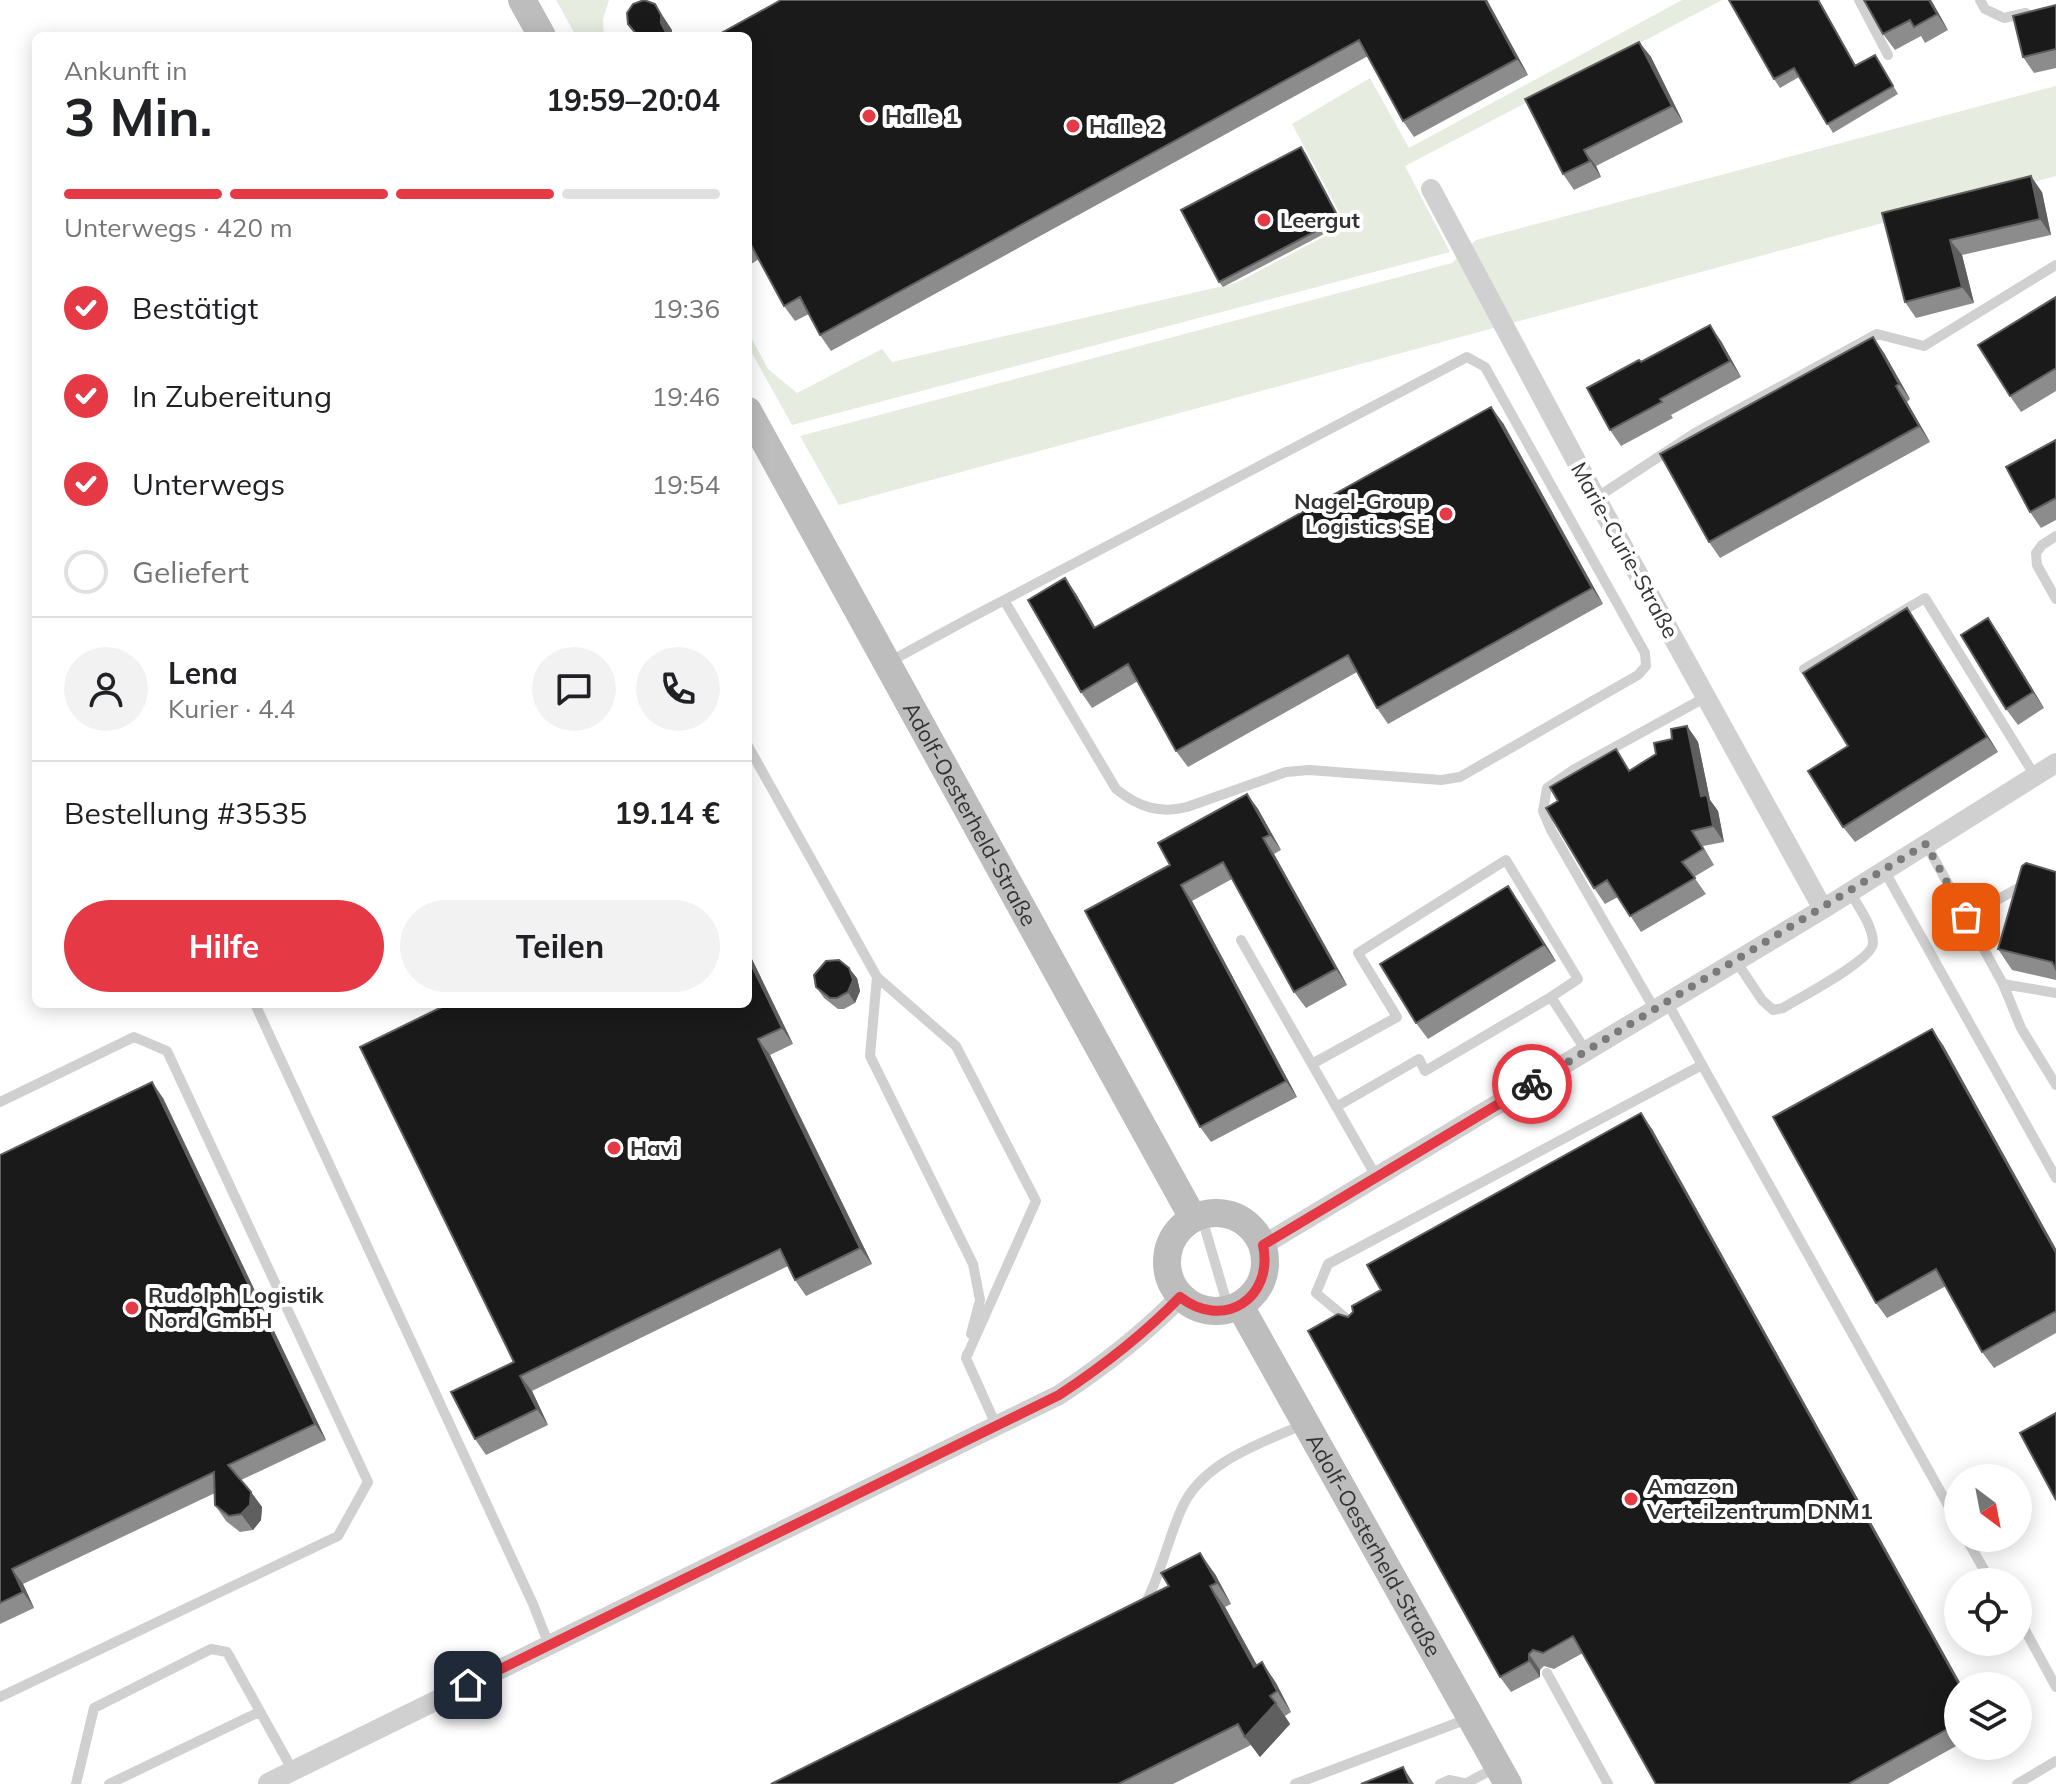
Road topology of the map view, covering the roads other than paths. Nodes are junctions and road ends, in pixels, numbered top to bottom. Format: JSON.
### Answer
{"nodes":[{"id":1,"x":522,"y":0,"type":"edge"},
{"id":2,"x":1859,"y":0,"type":"edge"},
{"id":3,"x":1980,"y":0,"type":"edge"},
{"id":4,"x":2043,"y":9,"type":"edge"},
{"id":5,"x":540,"y":32,"type":"edge"},
{"id":6,"x":1888,"y":55,"type":"dead end"},
{"id":7,"x":1431,"y":189,"type":"dead end"},
{"id":8,"x":2056,"y":265,"type":"edge"},
{"id":9,"x":756,"y":441,"type":"edge"},
{"id":10,"x":1596,"y":498,"type":"junction"},
{"id":11,"x":2056,"y":536,"type":"edge"},
{"id":12,"x":2056,"y":599,"type":"edge"},
{"id":13,"x":1004,"y":600,"type":"junction"},
{"id":14,"x":886,"y":663,"type":"junction"},
{"id":15,"x":1804,"y":669,"type":"edge"},
{"id":16,"x":1706,"y":697,"type":"junction"},
{"id":17,"x":752,"y":753,"type":"edge"},
{"id":18,"x":2056,"y":763,"type":"edge"},
{"id":19,"x":2035,"y":776,"type":"junction"},
{"id":20,"x":1926,"y":844,"type":"junction"},
{"id":21,"x":1884,"y":870,"type":"junction"},
{"id":22,"x":2030,"y":881,"type":"edge"},
{"id":23,"x":1850,"y":892,"type":"junction"},
{"id":24,"x":1823,"y":909,"type":"junction"},
{"id":25,"x":1966,"y":917,"type":"junction"},
{"id":26,"x":1241,"y":940,"type":"dead end"},
{"id":27,"x":1736,"y":961,"type":"junction"},
{"id":28,"x":877,"y":977,"type":"junction"},
{"id":29,"x":2003,"y":984,"type":"junction"},
{"id":30,"x":2056,"y":993,"type":"edge"},
{"id":31,"x":1551,"y":997,"type":"junction"},
{"id":32,"x":1661,"y":1006,"type":"junction"},
{"id":33,"x":257,"y":1008,"type":"edge"},
{"id":34,"x":1586,"y":1051,"type":"junction"},
{"id":35,"x":1312,"y":1064,"type":"junction"},
{"id":36,"x":1702,"y":1065,"type":"junction"},
{"id":37,"x":2056,"y":1085,"type":"edge"},
{"id":38,"x":0,"y":1102,"type":"edge"},
{"id":39,"x":1336,"y":1107,"type":"junction"},
{"id":40,"x":2056,"y":1176,"type":"edge"},
{"id":41,"x":1377,"y":1178,"type":"junction"},
{"id":42,"x":1197,"y":1216,"type":"junction"},
{"id":43,"x":1263,"y":1245,"type":"junction"},
{"id":44,"x":1180,"y":1297,"type":"junction"},
{"id":45,"x":1234,"y":1308,"type":"junction"},
{"id":46,"x":1356,"y":1326,"type":"edge"},
{"id":47,"x":966,"y":1358,"type":"junction"},
{"id":48,"x":1306,"y":1423,"type":"junction"},
{"id":49,"x":996,"y":1425,"type":"junction"},
{"id":50,"x":1944,"y":1498,"type":"edge"},
{"id":51,"x":1136,"y":1616,"type":"edge"},
{"id":52,"x":2032,"y":1643,"type":"edge"},
{"id":53,"x":549,"y":1645,"type":"junction"},
{"id":54,"x":1547,"y":1673,"type":"dead end"},
{"id":55,"x":2056,"y":1687,"type":"edge"},
{"id":56,"x":0,"y":1697,"type":"edge"},
{"id":57,"x":259,"y":1712,"type":"junction"},
{"id":58,"x":1471,"y":1717,"type":"junction"},
{"id":59,"x":2056,"y":1761,"type":"edge"},
{"id":60,"x":293,"y":1771,"type":"junction"},
{"id":61,"x":1503,"y":1775,"type":"edge"},
{"id":62,"x":268,"y":1783,"type":"edge"},
{"id":63,"x":76,"y":1784,"type":"edge"},
{"id":64,"x":109,"y":1784,"type":"edge"},
{"id":65,"x":1295,"y":1784,"type":"edge"},
{"id":66,"x":1440,"y":1784,"type":"edge"},
{"id":67,"x":1467,"y":1784,"type":"edge"},
{"id":68,"x":1608,"y":1784,"type":"edge"},
{"id":69,"x":2017,"y":1784,"type":"edge"}],
"edges":[{"from":1,"to":5,"type":"street"},
{"from":2,"to":6,"type":"lane"},
{"from":3,"to":4,"type":"lane"},
{"from":7,"to":10,"type":"street","name":"Marie-Curie-Straße"},
{"from":8,"to":10,"type":"lane"},
{"from":9,"to":14,"type":"street","name":"Adolf-Oesterheld-Straße"},
{"from":10,"to":16,"type":"street","name":"Marie-Curie-Straße"},
{"from":11,"to":12,"type":"lane"},
{"from":13,"to":13,"type":"lane"},
{"from":13,"to":14,"type":"lane"},
{"from":14,"to":42,"type":"street","name":"Adolf-Oesterheld-Straße"},
{"from":15,"to":19,"type":"lane"},
{"from":16,"to":24,"type":"street","name":"Marie-Curie-Straße"},
{"from":16,"to":32,"type":"lane"},
{"from":17,"to":28,"type":"lane"},
{"from":18,"to":19,"type":"street"},
{"from":19,"to":20,"type":"street"},
{"from":20,"to":21,"type":"street"},
{"from":20,"to":25,"type":"lane"},
{"from":21,"to":23,"type":"street"},
{"from":21,"to":40,"type":"lane"},
{"from":22,"to":25,"type":"lane"},
{"from":23,"to":24,"type":"street"},
{"from":23,"to":27,"type":"lane"},
{"from":24,"to":27,"type":"street"},
{"from":25,"to":29,"type":"lane"},
{"from":26,"to":35,"type":"lane"},
{"from":27,"to":32,"type":"street"},
{"from":28,"to":47,"type":"lane"},
{"from":28,"to":47,"type":"lane"},
{"from":29,"to":30,"type":"lane"},
{"from":29,"to":37,"type":"lane"},
{"from":31,"to":34,"type":"lane"},
{"from":31,"to":35,"type":"lane"},
{"from":31,"to":39,"type":"lane"},
{"from":32,"to":34,"type":"street"},
{"from":32,"to":36,"type":"lane"},
{"from":33,"to":53,"type":"lane"},
{"from":34,"to":41,"type":"street"},
{"from":35,"to":39,"type":"lane"},
{"from":36,"to":46,"type":"lane"},
{"from":36,"to":50,"type":"lane"},
{"from":38,"to":56,"type":"lane"},
{"from":39,"to":41,"type":"lane"},
{"from":41,"to":43,"type":"street"},
{"from":42,"to":43,"type":"street"},
{"from":42,"to":44,"type":"street"},
{"from":42,"to":45,"type":"lane"},
{"from":43,"to":45,"type":"street"},
{"from":44,"to":45,"type":"street"},
{"from":44,"to":49,"type":"street"},
{"from":45,"to":48,"type":"street","name":"Adolf-Oesterheld-Straße"},
{"from":47,"to":49,"type":"lane"},
{"from":48,"to":51,"type":"lane"},
{"from":48,"to":58,"type":"street","name":"Adolf-Oesterheld-Straße"},
{"from":49,"to":53,"type":"street"},
{"from":52,"to":55,"type":"lane"},
{"from":53,"to":60,"type":"street"},
{"from":54,"to":68,"type":"lane"},
{"from":57,"to":60,"type":"lane"},
{"from":57,"to":63,"type":"lane"},
{"from":57,"to":64,"type":"lane"},
{"from":58,"to":61,"type":"street","name":"Adolf-Oesterheld-Straße"},
{"from":58,"to":65,"type":"lane"},
{"from":59,"to":69,"type":"lane"},
{"from":60,"to":62,"type":"street"},
{"from":61,"to":67,"type":"lane"},
{"from":66,"to":67,"type":"lane"}]}
